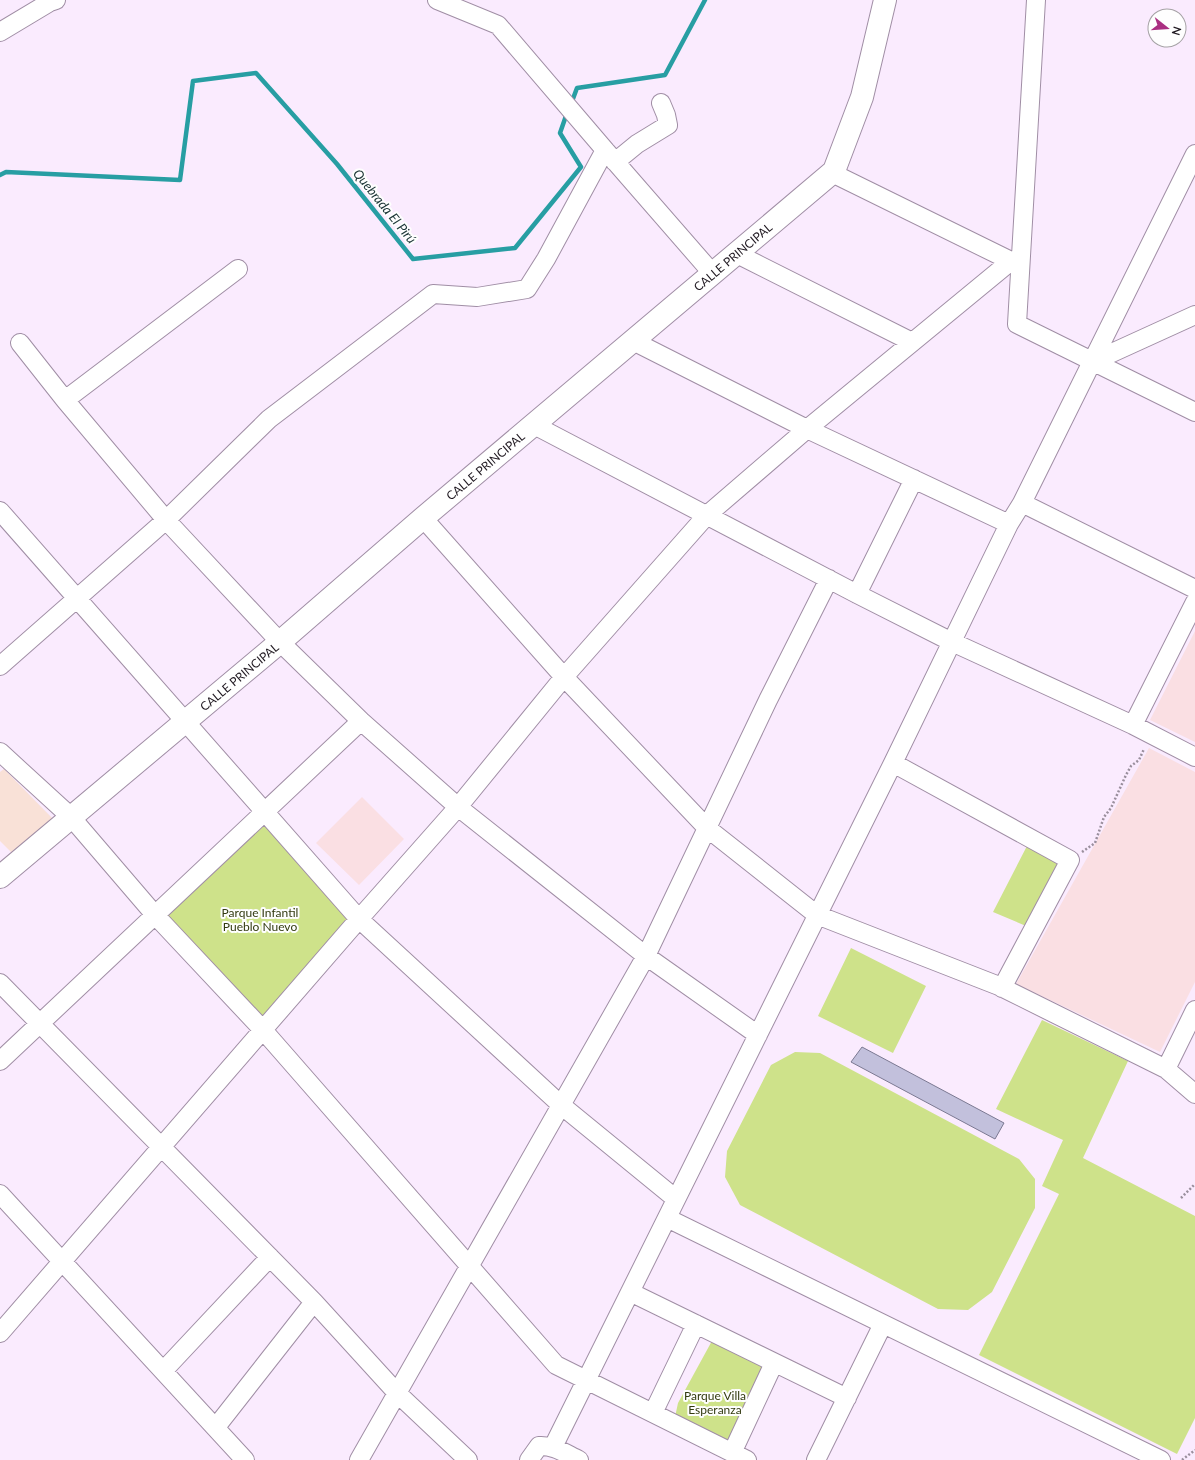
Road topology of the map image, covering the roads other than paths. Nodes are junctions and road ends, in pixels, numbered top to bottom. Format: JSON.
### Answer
{"nodes":[{"id":1,"x":56,"y":0,"type":"edge"},
{"id":2,"x":437,"y":0,"type":"edge"},
{"id":3,"x":885,"y":0,"type":"edge"},
{"id":4,"x":1036,"y":0,"type":"edge"},
{"id":5,"x":0,"y":32,"type":"edge"},
{"id":6,"x":661,"y":103,"type":"dead end"},
{"id":7,"x":1195,"y":154,"type":"edge"},
{"id":8,"x":610,"y":156,"type":"junction"},
{"id":9,"x":832,"y":173,"type":"junction"},
{"id":10,"x":737,"y":254,"type":"junction"},
{"id":11,"x":1016,"y":261,"type":"junction"},
{"id":12,"x":238,"y":269,"type":"dead end"},
{"id":13,"x":713,"y":274,"type":"junction"},
{"id":14,"x":1195,"y":315,"type":"edge"},
{"id":15,"x":633,"y":342,"type":"junction"},
{"id":16,"x":912,"y":342,"type":"junction"},
{"id":17,"x":20,"y":343,"type":"dead end"},
{"id":18,"x":1092,"y":362,"type":"junction"},
{"id":19,"x":65,"y":400,"type":"junction"},
{"id":20,"x":1195,"y":412,"type":"edge"},
{"id":21,"x":534,"y":425,"type":"junction"},
{"id":22,"x":807,"y":429,"type":"junction"},
{"id":23,"x":914,"y":479,"type":"junction"},
{"id":24,"x":1022,"y":503,"type":"junction"},
{"id":25,"x":0,"y":511,"type":"edge"},
{"id":26,"x":707,"y":515,"type":"junction"},
{"id":27,"x":423,"y":518,"type":"junction"},
{"id":28,"x":166,"y":520,"type":"junction"},
{"id":29,"x":1009,"y":524,"type":"junction"},
{"id":30,"x":829,"y":579,"type":"junction"},
{"id":31,"x":1195,"y":589,"type":"edge"},
{"id":32,"x":857,"y":594,"type":"junction"},
{"id":33,"x":78,"y":598,"type":"junction"},
{"id":34,"x":1195,"y":602,"type":"edge"},
{"id":35,"x":280,"y":642,"type":"junction"},
{"id":36,"x":952,"y":642,"type":"junction"},
{"id":37,"x":0,"y":666,"type":"edge"},
{"id":38,"x":564,"y":677,"type":"junction"},
{"id":39,"x":361,"y":720,"type":"junction"},
{"id":40,"x":186,"y":721,"type":"junction"},
{"id":41,"x":1132,"y":725,"type":"junction"},
{"id":42,"x":0,"y":752,"type":"edge"},
{"id":43,"x":1195,"y":757,"type":"edge"},
{"id":44,"x":893,"y":763,"type":"junction"},
{"id":45,"x":458,"y":807,"type":"junction"},
{"id":46,"x":265,"y":811,"type":"junction"},
{"id":47,"x":71,"y":817,"type":"junction"},
{"id":48,"x":707,"y":828,"type":"junction"},
{"id":49,"x":0,"y":877,"type":"edge"},
{"id":50,"x":155,"y":915,"type":"junction"},
{"id":51,"x":817,"y":915,"type":"junction"},
{"id":52,"x":359,"y":919,"type":"junction"},
{"id":53,"x":646,"y":956,"type":"junction"},
{"id":54,"x":0,"y":983,"type":"edge"},
{"id":55,"x":1002,"y":988,"type":"junction"},
{"id":56,"x":1195,"y":1010,"type":"edge"},
{"id":57,"x":39,"y":1024,"type":"junction"},
{"id":58,"x":262,"y":1030,"type":"junction"},
{"id":59,"x":758,"y":1034,"type":"junction"},
{"id":60,"x":0,"y":1061,"type":"edge"},
{"id":61,"x":1166,"y":1069,"type":"junction"},
{"id":62,"x":1195,"y":1094,"type":"edge"},
{"id":63,"x":561,"y":1105,"type":"junction"},
{"id":64,"x":161,"y":1148,"type":"junction"},
{"id":65,"x":0,"y":1194,"type":"edge"},
{"id":66,"x":676,"y":1199,"type":"junction"},
{"id":67,"x":667,"y":1218,"type":"junction"},
{"id":68,"x":270,"y":1257,"type":"junction"},
{"id":69,"x":63,"y":1262,"type":"junction"},
{"id":70,"x":470,"y":1265,"type":"junction"},
{"id":71,"x":630,"y":1292,"type":"junction"},
{"id":72,"x":314,"y":1302,"type":"junction"},
{"id":73,"x":696,"y":1324,"type":"junction"},
{"id":74,"x":884,"y":1324,"type":"junction"},
{"id":75,"x":0,"y":1333,"type":"edge"},
{"id":76,"x":774,"y":1363,"type":"junction"},
{"id":77,"x":164,"y":1370,"type":"junction"},
{"id":78,"x":586,"y":1380,"type":"junction"},
{"id":79,"x":397,"y":1393,"type":"junction"},
{"id":80,"x":847,"y":1398,"type":"junction"},
{"id":81,"x":653,"y":1413,"type":"junction"},
{"id":82,"x":216,"y":1427,"type":"junction"},
{"id":83,"x":553,"y":1447,"type":"junction"},
{"id":84,"x":739,"y":1456,"type":"edge"},
{"id":85,"x":245,"y":1460,"type":"edge"},
{"id":86,"x":359,"y":1460,"type":"edge"},
{"id":87,"x":468,"y":1460,"type":"edge"},
{"id":88,"x":530,"y":1460,"type":"edge"},
{"id":89,"x":579,"y":1460,"type":"edge"},
{"id":90,"x":816,"y":1460,"type":"edge"},
{"id":91,"x":1161,"y":1460,"type":"edge"}],
"edges":[{"from":1,"to":5,"type":"street"},
{"from":2,"to":8,"type":"street"},
{"from":3,"to":9,"type":"main road","name":"CALLE PRINCIPAL"},
{"from":4,"to":11,"type":"street"},
{"from":6,"to":8,"type":"street"},
{"from":7,"to":18,"type":"street"},
{"from":8,"to":13,"type":"street"},
{"from":8,"to":28,"type":"street"},
{"from":9,"to":10,"type":"main road","name":"CALLE PRINCIPAL"},
{"from":9,"to":11,"type":"street"},
{"from":10,"to":13,"type":"main road","name":"CALLE PRINCIPAL"},
{"from":10,"to":16,"type":"street"},
{"from":11,"to":16,"type":"street"},
{"from":11,"to":18,"type":"street"},
{"from":12,"to":19,"type":"street"},
{"from":13,"to":15,"type":"main road","name":"CALLE PRINCIPAL"},
{"from":14,"to":18,"type":"street"},
{"from":15,"to":21,"type":"main road","name":"CALLE PRINCIPAL"},
{"from":15,"to":22,"type":"street"},
{"from":16,"to":22,"type":"street"},
{"from":17,"to":19,"type":"street"},
{"from":18,"to":20,"type":"street"},
{"from":18,"to":24,"type":"street"},
{"from":19,"to":28,"type":"street"},
{"from":21,"to":26,"type":"street"},
{"from":21,"to":27,"type":"main road","name":"CALLE PRINCIPAL"},
{"from":22,"to":23,"type":"street"},
{"from":22,"to":26,"type":"street"},
{"from":23,"to":29,"type":"street"},
{"from":23,"to":32,"type":"street"},
{"from":24,"to":29,"type":"street"},
{"from":24,"to":31,"type":"street"},
{"from":25,"to":33,"type":"street"},
{"from":26,"to":30,"type":"street"},
{"from":26,"to":38,"type":"street"},
{"from":27,"to":35,"type":"main road","name":"CALLE PRINCIPAL"},
{"from":27,"to":38,"type":"street"},
{"from":28,"to":33,"type":"street"},
{"from":28,"to":35,"type":"street"},
{"from":29,"to":36,"type":"street"},
{"from":30,"to":32,"type":"street"},
{"from":30,"to":48,"type":"street"},
{"from":32,"to":36,"type":"street"},
{"from":33,"to":37,"type":"street"},
{"from":33,"to":40,"type":"street"},
{"from":34,"to":41,"type":"street"},
{"from":35,"to":39,"type":"street"},
{"from":35,"to":40,"type":"main road","name":"CALLE PRINCIPAL"},
{"from":36,"to":41,"type":"street"},
{"from":36,"to":44,"type":"street"},
{"from":38,"to":45,"type":"street"},
{"from":38,"to":48,"type":"street"},
{"from":39,"to":45,"type":"street"},
{"from":39,"to":46,"type":"street"},
{"from":40,"to":46,"type":"street"},
{"from":40,"to":47,"type":"main road","name":"CALLE PRINCIPAL"},
{"from":41,"to":43,"type":"street"},
{"from":42,"to":47,"type":"street"},
{"from":44,"to":51,"type":"street"},
{"from":44,"to":55,"type":"street"},
{"from":45,"to":52,"type":"street"},
{"from":45,"to":53,"type":"street"},
{"from":46,"to":50,"type":"street"},
{"from":46,"to":52,"type":"street"},
{"from":47,"to":49,"type":"main road","name":"CALLE PRINCIPAL"},
{"from":47,"to":50,"type":"street"},
{"from":48,"to":51,"type":"street"},
{"from":48,"to":53,"type":"street"},
{"from":50,"to":57,"type":"street"},
{"from":50,"to":58,"type":"street"},
{"from":51,"to":55,"type":"street"},
{"from":51,"to":59,"type":"street"},
{"from":52,"to":58,"type":"street"},
{"from":52,"to":63,"type":"street"},
{"from":53,"to":59,"type":"street"},
{"from":53,"to":63,"type":"street"},
{"from":54,"to":57,"type":"street"},
{"from":55,"to":61,"type":"street"},
{"from":56,"to":61,"type":"street"},
{"from":57,"to":60,"type":"street"},
{"from":57,"to":64,"type":"street"},
{"from":58,"to":64,"type":"street"},
{"from":58,"to":70,"type":"street"},
{"from":59,"to":66,"type":"street"},
{"from":61,"to":62,"type":"street"},
{"from":63,"to":66,"type":"street"},
{"from":63,"to":70,"type":"street"},
{"from":64,"to":68,"type":"street"},
{"from":64,"to":69,"type":"street"},
{"from":65,"to":69,"type":"street"},
{"from":66,"to":67,"type":"street"},
{"from":67,"to":71,"type":"street"},
{"from":67,"to":74,"type":"street"},
{"from":68,"to":72,"type":"street"},
{"from":68,"to":77,"type":"street"},
{"from":69,"to":75,"type":"street"},
{"from":69,"to":77,"type":"street"},
{"from":70,"to":78,"type":"street"},
{"from":70,"to":79,"type":"street"},
{"from":71,"to":73,"type":"street"},
{"from":71,"to":78,"type":"street"},
{"from":72,"to":79,"type":"street"},
{"from":72,"to":82,"type":"street"},
{"from":73,"to":76,"type":"street"},
{"from":73,"to":81,"type":"street"},
{"from":74,"to":80,"type":"street"},
{"from":74,"to":91,"type":"street"},
{"from":76,"to":80,"type":"street"},
{"from":76,"to":84,"type":"street"},
{"from":77,"to":82,"type":"street"},
{"from":78,"to":81,"type":"street"},
{"from":78,"to":83,"type":"street"},
{"from":79,"to":86,"type":"street"},
{"from":79,"to":87,"type":"street"},
{"from":80,"to":90,"type":"street"},
{"from":81,"to":84,"type":"street"},
{"from":82,"to":85,"type":"street"},
{"from":83,"to":88,"type":"street"},
{"from":83,"to":89,"type":"street"}]}
